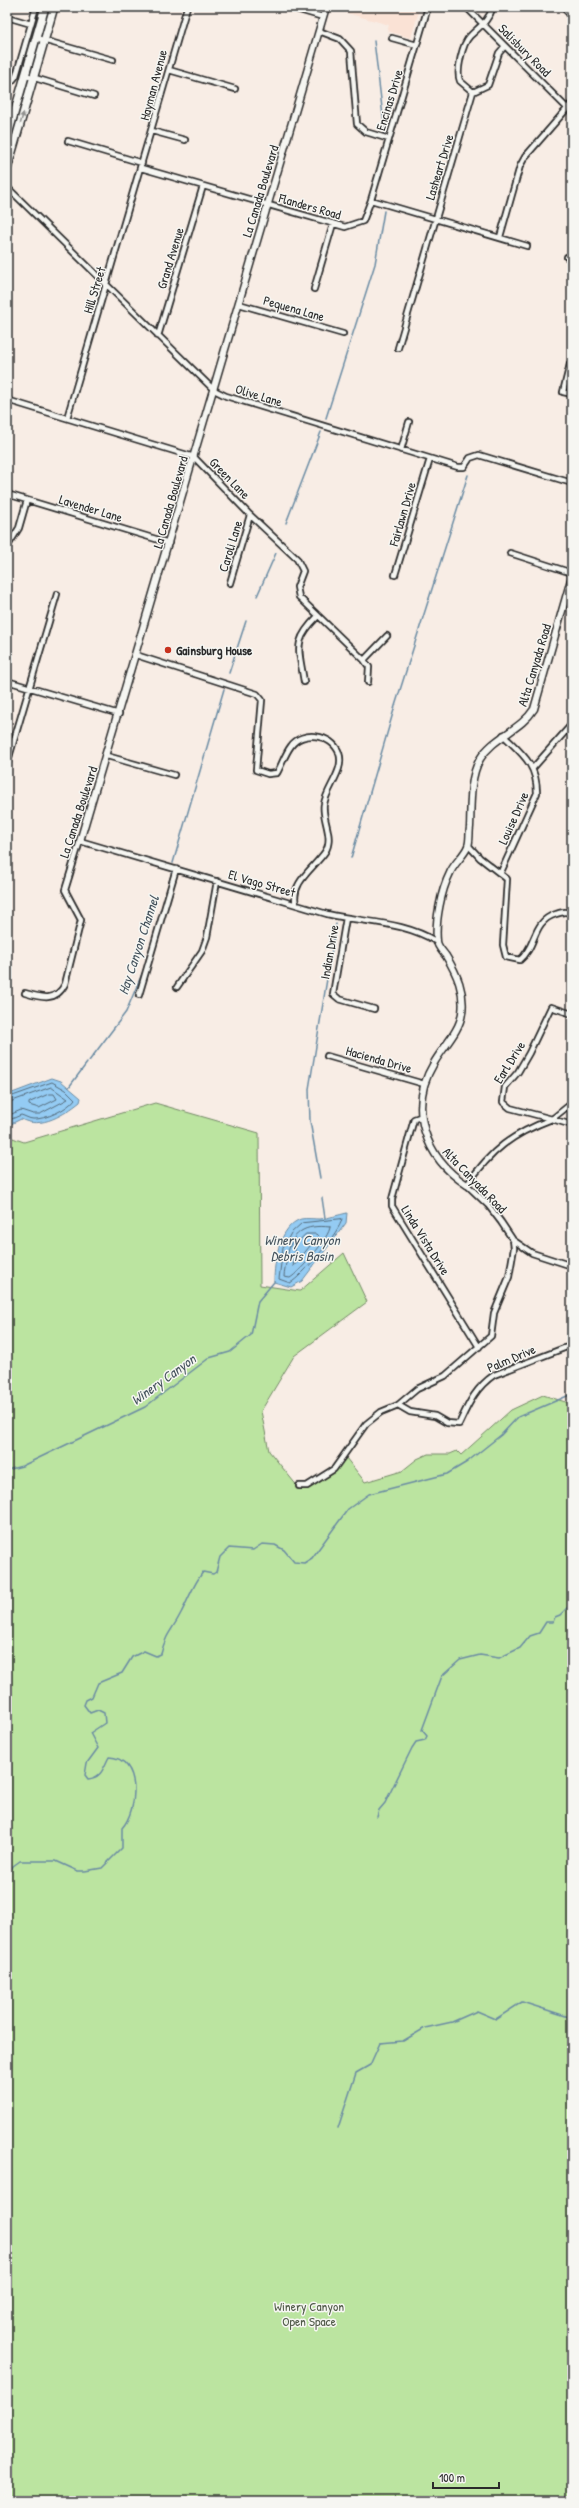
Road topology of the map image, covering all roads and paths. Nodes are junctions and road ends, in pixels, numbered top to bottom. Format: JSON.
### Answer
{"nodes":[{"id":1,"x":36,"y":7,"type":"edge"},
{"id":2,"x":45,"y":7,"type":"edge"},
{"id":3,"x":54,"y":7,"type":"edge"},
{"id":4,"x":187,"y":7,"type":"edge"},
{"id":5,"x":289,"y":7,"type":"edge"},
{"id":6,"x":326,"y":7,"type":"edge"},
{"id":7,"x":428,"y":7,"type":"edge"},
{"id":8,"x":466,"y":7,"type":"edge"},
{"id":9,"x":493,"y":7,"type":"edge"},
{"id":10,"x":7,"y":17,"type":"edge"},
{"id":11,"x":323,"y":17,"type":"junction"},
{"id":12,"x":31,"y":24,"type":"junction"},
{"id":13,"x":484,"y":25,"type":"junction"},
{"id":14,"x":319,"y":31,"type":"junction"},
{"id":15,"x":36,"y":38,"type":"junction"},
{"id":16,"x":392,"y":38,"type":"dead end"},
{"id":17,"x":44,"y":41,"type":"junction"},
{"id":18,"x":417,"y":45,"type":"junction"},
{"id":19,"x":504,"y":46,"type":"junction"},
{"id":20,"x":113,"y":60,"type":"dead end"},
{"id":21,"x":168,"y":70,"type":"junction"},
{"id":22,"x":25,"y":75,"type":"junction"},
{"id":23,"x":34,"y":77,"type":"junction"},
{"id":24,"x":7,"y":82,"type":"edge"},
{"id":25,"x":235,"y":89,"type":"dead end"},
{"id":26,"x":473,"y":92,"type":"junction"},
{"id":27,"x":94,"y":96,"type":"dead end"},
{"id":28,"x":572,"y":103,"type":"edge"},
{"id":29,"x":568,"y":109,"type":"junction"},
{"id":30,"x":152,"y":131,"type":"junction"},
{"id":31,"x":7,"y":138,"type":"edge"},
{"id":32,"x":185,"y":140,"type":"dead end"},
{"id":33,"x":389,"y":140,"type":"junction"},
{"id":34,"x":68,"y":141,"type":"dead end"},
{"id":35,"x":142,"y":166,"type":"junction"},
{"id":36,"x":7,"y":169,"type":"edge"},
{"id":37,"x":203,"y":186,"type":"junction"},
{"id":38,"x":7,"y":187,"type":"edge"},
{"id":39,"x":371,"y":200,"type":"junction"},
{"id":40,"x":268,"y":205,"type":"junction"},
{"id":41,"x":435,"y":219,"type":"junction"},
{"id":42,"x":333,"y":224,"type":"junction"},
{"id":43,"x":500,"y":237,"type":"junction"},
{"id":44,"x":528,"y":246,"type":"dead end"},
{"id":45,"x":567,"y":257,"type":"dead end"},
{"id":46,"x":572,"y":258,"type":"edge"},
{"id":47,"x":107,"y":285,"type":"junction"},
{"id":48,"x":314,"y":289,"type":"dead end"},
{"id":49,"x":239,"y":304,"type":"junction"},
{"id":50,"x":343,"y":334,"type":"dead end"},
{"id":51,"x":158,"y":336,"type":"junction"},
{"id":52,"x":398,"y":348,"type":"dead end"},
{"id":53,"x":570,"y":364,"type":"dead end"},
{"id":54,"x":214,"y":390,"type":"junction"},
{"id":55,"x":572,"y":394,"type":"edge"},
{"id":56,"x":7,"y":400,"type":"edge"},
{"id":57,"x":67,"y":418,"type":"junction"},
{"id":58,"x":409,"y":422,"type":"dead end"},
{"id":59,"x":401,"y":450,"type":"junction"},
{"id":60,"x":194,"y":457,"type":"junction"},
{"id":61,"x":430,"y":459,"type":"junction"},
{"id":62,"x":572,"y":483,"type":"edge"},
{"id":63,"x":7,"y":494,"type":"edge"},
{"id":64,"x":27,"y":500,"type":"junction"},
{"id":65,"x":250,"y":515,"type":"junction"},
{"id":66,"x":169,"y":542,"type":"junction"},
{"id":67,"x":7,"y":547,"type":"edge"},
{"id":68,"x":510,"y":554,"type":"dead end"},
{"id":69,"x":395,"y":575,"type":"dead end"},
{"id":70,"x":572,"y":576,"type":"edge"},
{"id":71,"x":230,"y":583,"type":"dead end"},
{"id":72,"x":57,"y":594,"type":"dead end"},
{"id":73,"x":318,"y":616,"type":"junction"},
{"id":74,"x":387,"y":636,"type":"dead end"},
{"id":75,"x":136,"y":655,"type":"junction"},
{"id":76,"x":364,"y":660,"type":"junction"},
{"id":77,"x":7,"y":680,"type":"edge"},
{"id":78,"x":304,"y":682,"type":"dead end"},
{"id":79,"x":368,"y":682,"type":"dead end"},
{"id":80,"x":29,"y":687,"type":"junction"},
{"id":81,"x":119,"y":714,"type":"junction"},
{"id":82,"x":572,"y":724,"type":"edge"},
{"id":83,"x":503,"y":735,"type":"junction"},
{"id":84,"x":107,"y":756,"type":"junction"},
{"id":85,"x":7,"y":764,"type":"edge"},
{"id":86,"x":534,"y":768,"type":"junction"},
{"id":87,"x":174,"y":775,"type":"dead end"},
{"id":88,"x":80,"y":841,"type":"junction"},
{"id":89,"x":468,"y":845,"type":"junction"},
{"id":90,"x":176,"y":869,"type":"junction"},
{"id":91,"x":500,"y":872,"type":"junction"},
{"id":92,"x":217,"y":881,"type":"junction"},
{"id":93,"x":296,"y":904,"type":"junction"},
{"id":94,"x":572,"y":914,"type":"edge"},
{"id":95,"x":346,"y":918,"type":"junction"},
{"id":96,"x":437,"y":942,"type":"junction"},
{"id":97,"x":177,"y":987,"type":"dead end"},
{"id":98,"x":25,"y":993,"type":"dead end"},
{"id":99,"x":139,"y":995,"type":"dead end"},
{"id":100,"x":374,"y":1009,"type":"dead end"},
{"id":101,"x":572,"y":1014,"type":"edge"},
{"id":102,"x":327,"y":1056,"type":"dead end"},
{"id":103,"x":424,"y":1084,"type":"junction"},
{"id":104,"x":572,"y":1103,"type":"edge"},
{"id":105,"x":420,"y":1118,"type":"junction"},
{"id":106,"x":552,"y":1119,"type":"junction"},
{"id":107,"x":572,"y":1125,"type":"edge"},
{"id":108,"x":467,"y":1185,"type":"junction"},
{"id":109,"x":513,"y":1240,"type":"junction"},
{"id":110,"x":572,"y":1266,"type":"edge"},
{"id":111,"x":572,"y":1345,"type":"edge"},
{"id":112,"x":480,"y":1347,"type":"junction"},
{"id":113,"x":398,"y":1405,"type":"junction"},
{"id":114,"x":299,"y":1486,"type":"dead end"}],
"edges":[{"from":1,"to":12,"type":"street"},
{"from":2,"to":15,"type":"main road"},
{"from":3,"to":17,"type":"main road"},
{"from":4,"to":21,"type":"street","name":"Hayman Avenue"},
{"from":5,"to":11,"type":"street"},
{"from":6,"to":11,"type":"street","name":"La Canada Boulevard"},
{"from":7,"to":18,"type":"street","name":"Encinas Drive"},
{"from":8,"to":13,"type":"street","name":"Salisbury Road"},
{"from":9,"to":13,"type":"street"},
{"from":10,"to":12,"type":"street"},
{"from":11,"to":14,"type":"street","name":"La Canada Boulevard"},
{"from":12,"to":24,"type":"street"},
{"from":13,"to":19,"type":"street","name":"Salisbury Road"},
{"from":13,"to":26,"type":"street"},
{"from":14,"to":33,"type":"street"},
{"from":14,"to":40,"type":"street","name":"La Canada Boulevard"},
{"from":15,"to":17,"type":"street"},
{"from":15,"to":22,"type":"main road"},
{"from":16,"to":18,"type":"street"},
{"from":17,"to":20,"type":"street"},
{"from":17,"to":23,"type":"main road"},
{"from":18,"to":33,"type":"street","name":"Encinas Drive"},
{"from":19,"to":26,"type":"street"},
{"from":19,"to":29,"type":"street","name":"Salisbury Road"},
{"from":21,"to":25,"type":"street"},
{"from":21,"to":30,"type":"street","name":"Hayman Avenue"},
{"from":22,"to":23,"type":"street"},
{"from":22,"to":31,"type":"main road"},
{"from":23,"to":27,"type":"street"},
{"from":36,"to":23,"type":"main road","one_way":true},
{"from":26,"to":41,"type":"street","name":"Lasheart Drive"},
{"from":28,"to":29,"type":"street"},
{"from":29,"to":43,"type":"street"},
{"from":30,"to":32,"type":"street"},
{"from":30,"to":35,"type":"street","name":"Hayman Avenue"},
{"from":33,"to":39,"type":"street","name":"Encinas Drive"},
{"from":34,"to":35,"type":"street","name":"Flanders Road"},
{"from":35,"to":37,"type":"street","name":"Flanders Road"},
{"from":35,"to":47,"type":"street","name":"Hill Street"},
{"from":37,"to":40,"type":"street","name":"Flanders Road"},
{"from":37,"to":51,"type":"street","name":"Grand Avenue"},
{"from":38,"to":47,"type":"street","name":"Olive Lane"},
{"from":39,"to":41,"type":"street"},
{"from":39,"to":42,"type":"street","name":"Flanders Road"},
{"from":40,"to":42,"type":"street","name":"Flanders Road"},
{"from":40,"to":49,"type":"street","name":"La Canada Boulevard"},
{"from":41,"to":43,"type":"street"},
{"from":41,"to":52,"type":"street","name":"Lasheart Drive"},
{"from":42,"to":48,"type":"street"},
{"from":43,"to":44,"type":"street"},
{"from":45,"to":46,"type":"street"},
{"from":47,"to":51,"type":"street","name":"Olive Lane"},
{"from":47,"to":57,"type":"street","name":"Hill Street"},
{"from":49,"to":50,"type":"street","name":"Pequena Lane"},
{"from":49,"to":54,"type":"street","name":"La Canada Boulevard"},
{"from":51,"to":54,"type":"street","name":"Olive Lane"},
{"from":53,"to":55,"type":"street"},
{"from":54,"to":59,"type":"street","name":"Olive Lane"},
{"from":54,"to":60,"type":"street","name":"La Canada Boulevard"},
{"from":56,"to":57,"type":"street","name":"Green Lane"},
{"from":57,"to":60,"type":"street","name":"Green Lane"},
{"from":58,"to":59,"type":"street"},
{"from":59,"to":61,"type":"street","name":"Olive Lane"},
{"from":60,"to":65,"type":"street","name":"Green Lane"},
{"from":60,"to":66,"type":"street","name":"La Canada Boulevard"},
{"from":61,"to":62,"type":"street","name":"Olive Lane"},
{"from":61,"to":69,"type":"street","name":"Fairlawn Drive"},
{"from":63,"to":64,"type":"street","name":"Lavender Lane"},
{"from":64,"to":66,"type":"street","name":"Lavender Lane"},
{"from":64,"to":67,"type":"street"},
{"from":65,"to":71,"type":"street","name":"Caroli Lane"},
{"from":65,"to":73,"type":"street","name":"Green Lane"},
{"from":66,"to":75,"type":"street","name":"La Canada Boulevard"},
{"from":68,"to":70,"type":"street"},
{"from":70,"to":83,"type":"street","name":"Alta Canyada Road"},
{"from":72,"to":80,"type":"street"},
{"from":73,"to":76,"type":"street","name":"Green Lane"},
{"from":73,"to":78,"type":"street"},
{"from":74,"to":76,"type":"street"},
{"from":75,"to":81,"type":"street","name":"La Canada Boulevard"},
{"from":75,"to":93,"type":"street"},
{"from":76,"to":79,"type":"street"},
{"from":77,"to":80,"type":"street"},
{"from":80,"to":81,"type":"street"},
{"from":80,"to":85,"type":"street"},
{"from":81,"to":84,"type":"street","name":"La Canada Boulevard"},
{"from":82,"to":86,"type":"street"},
{"from":83,"to":86,"type":"street"},
{"from":83,"to":89,"type":"street","name":"Alta Canyada Road"},
{"from":84,"to":87,"type":"street"},
{"from":84,"to":88,"type":"street","name":"La Canada Boulevard"},
{"from":86,"to":91,"type":"street","name":"Louise Drive"},
{"from":88,"to":90,"type":"street","name":"El Vago Street"},
{"from":88,"to":98,"type":"street","name":"La Canada Boulevard"},
{"from":89,"to":91,"type":"street"},
{"from":89,"to":96,"type":"street","name":"Alta Canyada Road"},
{"from":90,"to":92,"type":"street","name":"El Vago Street"},
{"from":90,"to":99,"type":"street"},
{"from":91,"to":94,"type":"street"},
{"from":92,"to":93,"type":"street","name":"El Vago Street"},
{"from":92,"to":97,"type":"street"},
{"from":93,"to":95,"type":"street","name":"El Vago Street"},
{"from":95,"to":96,"type":"street","name":"El Vago Street"},
{"from":95,"to":100,"type":"street","name":"Indian Drive"},
{"from":96,"to":103,"type":"street","name":"Alta Canyada Road"},
{"from":101,"to":106,"type":"street","name":"Earl Drive"},
{"from":102,"to":103,"type":"street","name":"Hacienda Drive"},
{"from":103,"to":105,"type":"street","name":"Alta Canyada Road"},
{"from":104,"to":106,"type":"street"},
{"from":105,"to":108,"type":"street","name":"Alta Canyada Road"},
{"from":105,"to":112,"type":"street","name":"Linda Vista Drive"},
{"from":106,"to":107,"type":"street"},
{"from":106,"to":108,"type":"street"},
{"from":108,"to":109,"type":"street","name":"Alta Canyada Road"},
{"from":109,"to":110,"type":"street"},
{"from":109,"to":112,"type":"street"},
{"from":111,"to":113,"type":"street","name":"Palm Drive"},
{"from":112,"to":113,"type":"street"},
{"from":113,"to":114,"type":"street"}]}
